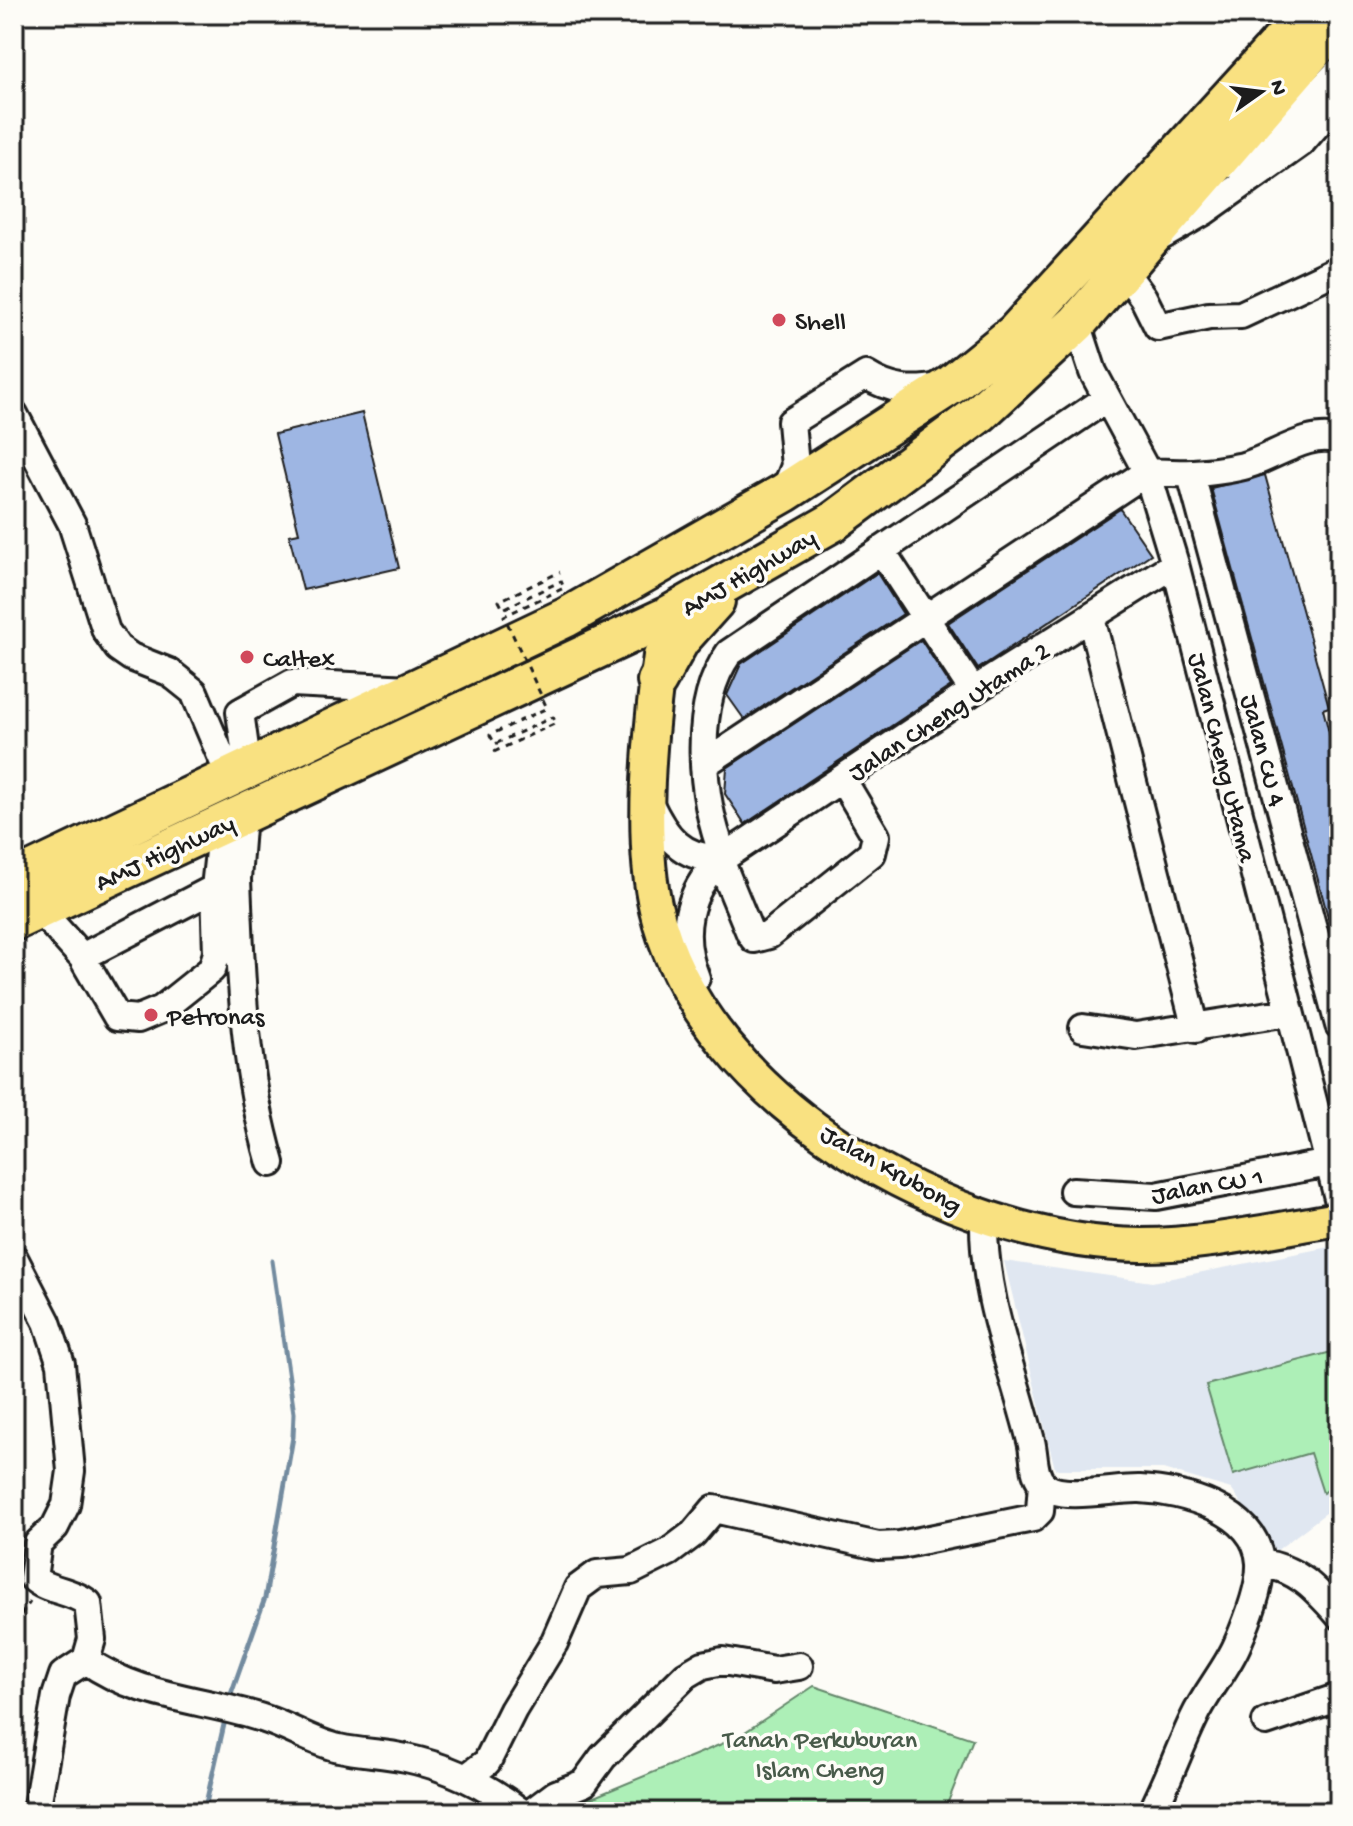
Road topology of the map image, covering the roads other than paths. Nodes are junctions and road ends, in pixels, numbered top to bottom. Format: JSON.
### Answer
{"nodes":[{"id":1,"x":1306,"y":14,"type":"edge"},
{"id":2,"x":1339,"y":21,"type":"edge"},
{"id":3,"x":1339,"y":71,"type":"edge"},
{"id":4,"x":1339,"y":99,"type":"edge"},
{"id":5,"x":1195,"y":189,"type":"junction"},
{"id":6,"x":1134,"y":258,"type":"junction"},
{"id":7,"x":1339,"y":269,"type":"edge"},
{"id":8,"x":1077,"y":323,"type":"junction"},
{"id":9,"x":1015,"y":333,"type":"junction"},
{"id":10,"x":951,"y":385,"type":"junction"},
{"id":11,"x":1106,"y":399,"type":"junction"},
{"id":12,"x":14,"y":414,"type":"edge"},
{"id":13,"x":1337,"y":439,"type":"edge"},
{"id":14,"x":1147,"y":472,"type":"junction"},
{"id":15,"x":1191,"y":475,"type":"junction"},
{"id":16,"x":784,"y":493,"type":"junction"},
{"id":17,"x":881,"y":550,"type":"junction"},
{"id":18,"x":775,"y":556,"type":"junction"},
{"id":19,"x":1175,"y":564,"type":"junction"},
{"id":20,"x":567,"y":617,"type":"junction"},
{"id":21,"x":666,"y":617,"type":"junction"},
{"id":22,"x":925,"y":618,"type":"junction"},
{"id":23,"x":1091,"y":618,"type":"junction"},
{"id":24,"x":605,"y":646,"type":"junction"},
{"id":25,"x":657,"y":681,"type":"junction"},
{"id":26,"x":419,"y":689,"type":"junction"},
{"id":27,"x":973,"y":691,"type":"junction"},
{"id":28,"x":706,"y":763,"type":"junction"},
{"id":29,"x":239,"y":774,"type":"junction"},
{"id":30,"x":842,"y":779,"type":"junction"},
{"id":31,"x":649,"y":802,"type":"junction"},
{"id":32,"x":232,"y":819,"type":"junction"},
{"id":33,"x":722,"y":858,"type":"junction"},
{"id":34,"x":14,"y":880,"type":"edge"},
{"id":35,"x":226,"y":884,"type":"junction"},
{"id":36,"x":26,"y":915,"type":"edge"},
{"id":37,"x":82,"y":957,"type":"junction"},
{"id":38,"x":1289,"y":1012,"type":"junction"},
{"id":39,"x":1339,"y":1025,"type":"edge"},
{"id":40,"x":1083,"y":1028,"type":"dead end"},
{"id":41,"x":1196,"y":1029,"type":"junction"},
{"id":42,"x":727,"y":1049,"type":"junction"},
{"id":43,"x":1334,"y":1161,"type":"edge"},
{"id":44,"x":271,"y":1163,"type":"dead end"},
{"id":45,"x":1073,"y":1191,"type":"dead end"},
{"id":46,"x":1339,"y":1202,"type":"edge"},
{"id":47,"x":984,"y":1216,"type":"junction"},
{"id":48,"x":1339,"y":1219,"type":"edge"},
{"id":49,"x":14,"y":1258,"type":"edge"},
{"id":50,"x":1042,"y":1483,"type":"junction"},
{"id":51,"x":1260,"y":1563,"type":"junction"},
{"id":52,"x":1339,"y":1615,"type":"edge"},
{"id":53,"x":86,"y":1660,"type":"junction"},
{"id":54,"x":799,"y":1666,"type":"dead end"},
{"id":55,"x":1339,"y":1697,"type":"edge"},
{"id":56,"x":1266,"y":1722,"type":"dead end"},
{"id":57,"x":467,"y":1777,"type":"junction"},
{"id":58,"x":36,"y":1812,"type":"edge"},
{"id":59,"x":521,"y":1812,"type":"edge"},
{"id":60,"x":532,"y":1812,"type":"edge"},
{"id":61,"x":1152,"y":1812,"type":"edge"}],
"edges":[{"from":1,"to":9,"type":"highway","name":"AMJ Highway"},
{"from":2,"to":5,"type":"highway","name":"AMJ Highway"},
{"from":3,"to":5,"type":"street"},
{"from":4,"to":6,"type":"street"},
{"from":5,"to":6,"type":"highway","name":"AMJ Highway"},
{"from":6,"to":7,"type":"street"},
{"from":6,"to":8,"type":"highway","name":"AMJ Highway"},
{"from":8,"to":11,"type":"street","name":"Jalan Cheng Utama"},
{"from":8,"to":18,"type":"highway","name":"AMJ Highway"},
{"from":9,"to":10,"type":"highway","name":"AMJ Highway"},
{"from":9,"to":21,"type":"highway"},
{"from":10,"to":16,"type":"highway","name":"AMJ Highway"},
{"from":10,"to":16,"type":"street"},
{"from":11,"to":14,"type":"street","name":"Jalan Cheng Utama"},
{"from":11,"to":17,"type":"street"},
{"from":12,"to":29,"type":"street"},
{"from":13,"to":15,"type":"street"},
{"from":14,"to":15,"type":"street"},
{"from":14,"to":19,"type":"street","name":"Jalan Cheng Utama"},
{"from":14,"to":22,"type":"street"},
{"from":15,"to":39,"type":"street","name":"Jalan CU 4"},
{"from":16,"to":20,"type":"highway","name":"AMJ Highway"},
{"from":17,"to":22,"type":"street"},
{"from":17,"to":28,"type":"street"},
{"from":18,"to":21,"type":"highway","name":"AMJ Highway"},
{"from":18,"to":25,"type":"highway"},
{"from":19,"to":23,"type":"street","name":"Jalan Cheng Utama 2"},
{"from":19,"to":38,"type":"street","name":"Jalan Cheng Utama"},
{"from":20,"to":21,"type":"highway"},
{"from":20,"to":26,"type":"highway","name":"AMJ Highway"},
{"from":21,"to":24,"type":"highway","name":"AMJ Highway"},
{"from":21,"to":25,"type":"main road","name":"Jalan Krubong"},
{"from":22,"to":27,"type":"street"},
{"from":22,"to":28,"type":"street"},
{"from":23,"to":27,"type":"street","name":"Jalan Cheng Utama 2"},
{"from":23,"to":41,"type":"street"},
{"from":24,"to":25,"type":"highway"},
{"from":24,"to":32,"type":"highway","name":"AMJ Highway"},
{"from":25,"to":31,"type":"main road","name":"Jalan Krubong"},
{"from":26,"to":29,"type":"highway","name":"AMJ Highway"},
{"from":26,"to":29,"type":"street"},
{"from":27,"to":30,"type":"street","name":"Jalan Cheng Utama 2"},
{"from":28,"to":33,"type":"street"},
{"from":29,"to":34,"type":"highway","name":"AMJ Highway"},
{"from":30,"to":33,"type":"street","name":"Jalan Cheng Utama 2"},
{"from":30,"to":33,"type":"street"},
{"from":31,"to":33,"type":"street"},
{"from":31,"to":42,"type":"main road","name":"Jalan Krubong"},
{"from":32,"to":35,"type":"street"},
{"from":32,"to":36,"type":"highway","name":"AMJ Highway"},
{"from":33,"to":42,"type":"street"},
{"from":35,"to":37,"type":"street"},
{"from":35,"to":37,"type":"street"},
{"from":35,"to":44,"type":"street"},
{"from":36,"to":37,"type":"street"},
{"from":38,"to":41,"type":"street"},
{"from":38,"to":43,"type":"street","name":"Jalan Cheng Utama"},
{"from":40,"to":41,"type":"street"},
{"from":42,"to":47,"type":"main road","name":"Jalan Krubong"},
{"from":43,"to":45,"type":"street","name":"Jalan CU 1"},
{"from":43,"to":46,"type":"street","name":"Jalan Cheng Utama"},
{"from":47,"to":48,"type":"main road","name":"Jalan Krubong"},
{"from":47,"to":50,"type":"street"},
{"from":49,"to":53,"type":"street"},
{"from":50,"to":51,"type":"street"},
{"from":50,"to":57,"type":"street"},
{"from":51,"to":52,"type":"street"},
{"from":51,"to":61,"type":"street"},
{"from":53,"to":57,"type":"street"},
{"from":53,"to":58,"type":"street"},
{"from":54,"to":60,"type":"street"},
{"from":55,"to":56,"type":"street"},
{"from":57,"to":59,"type":"street"}]}
